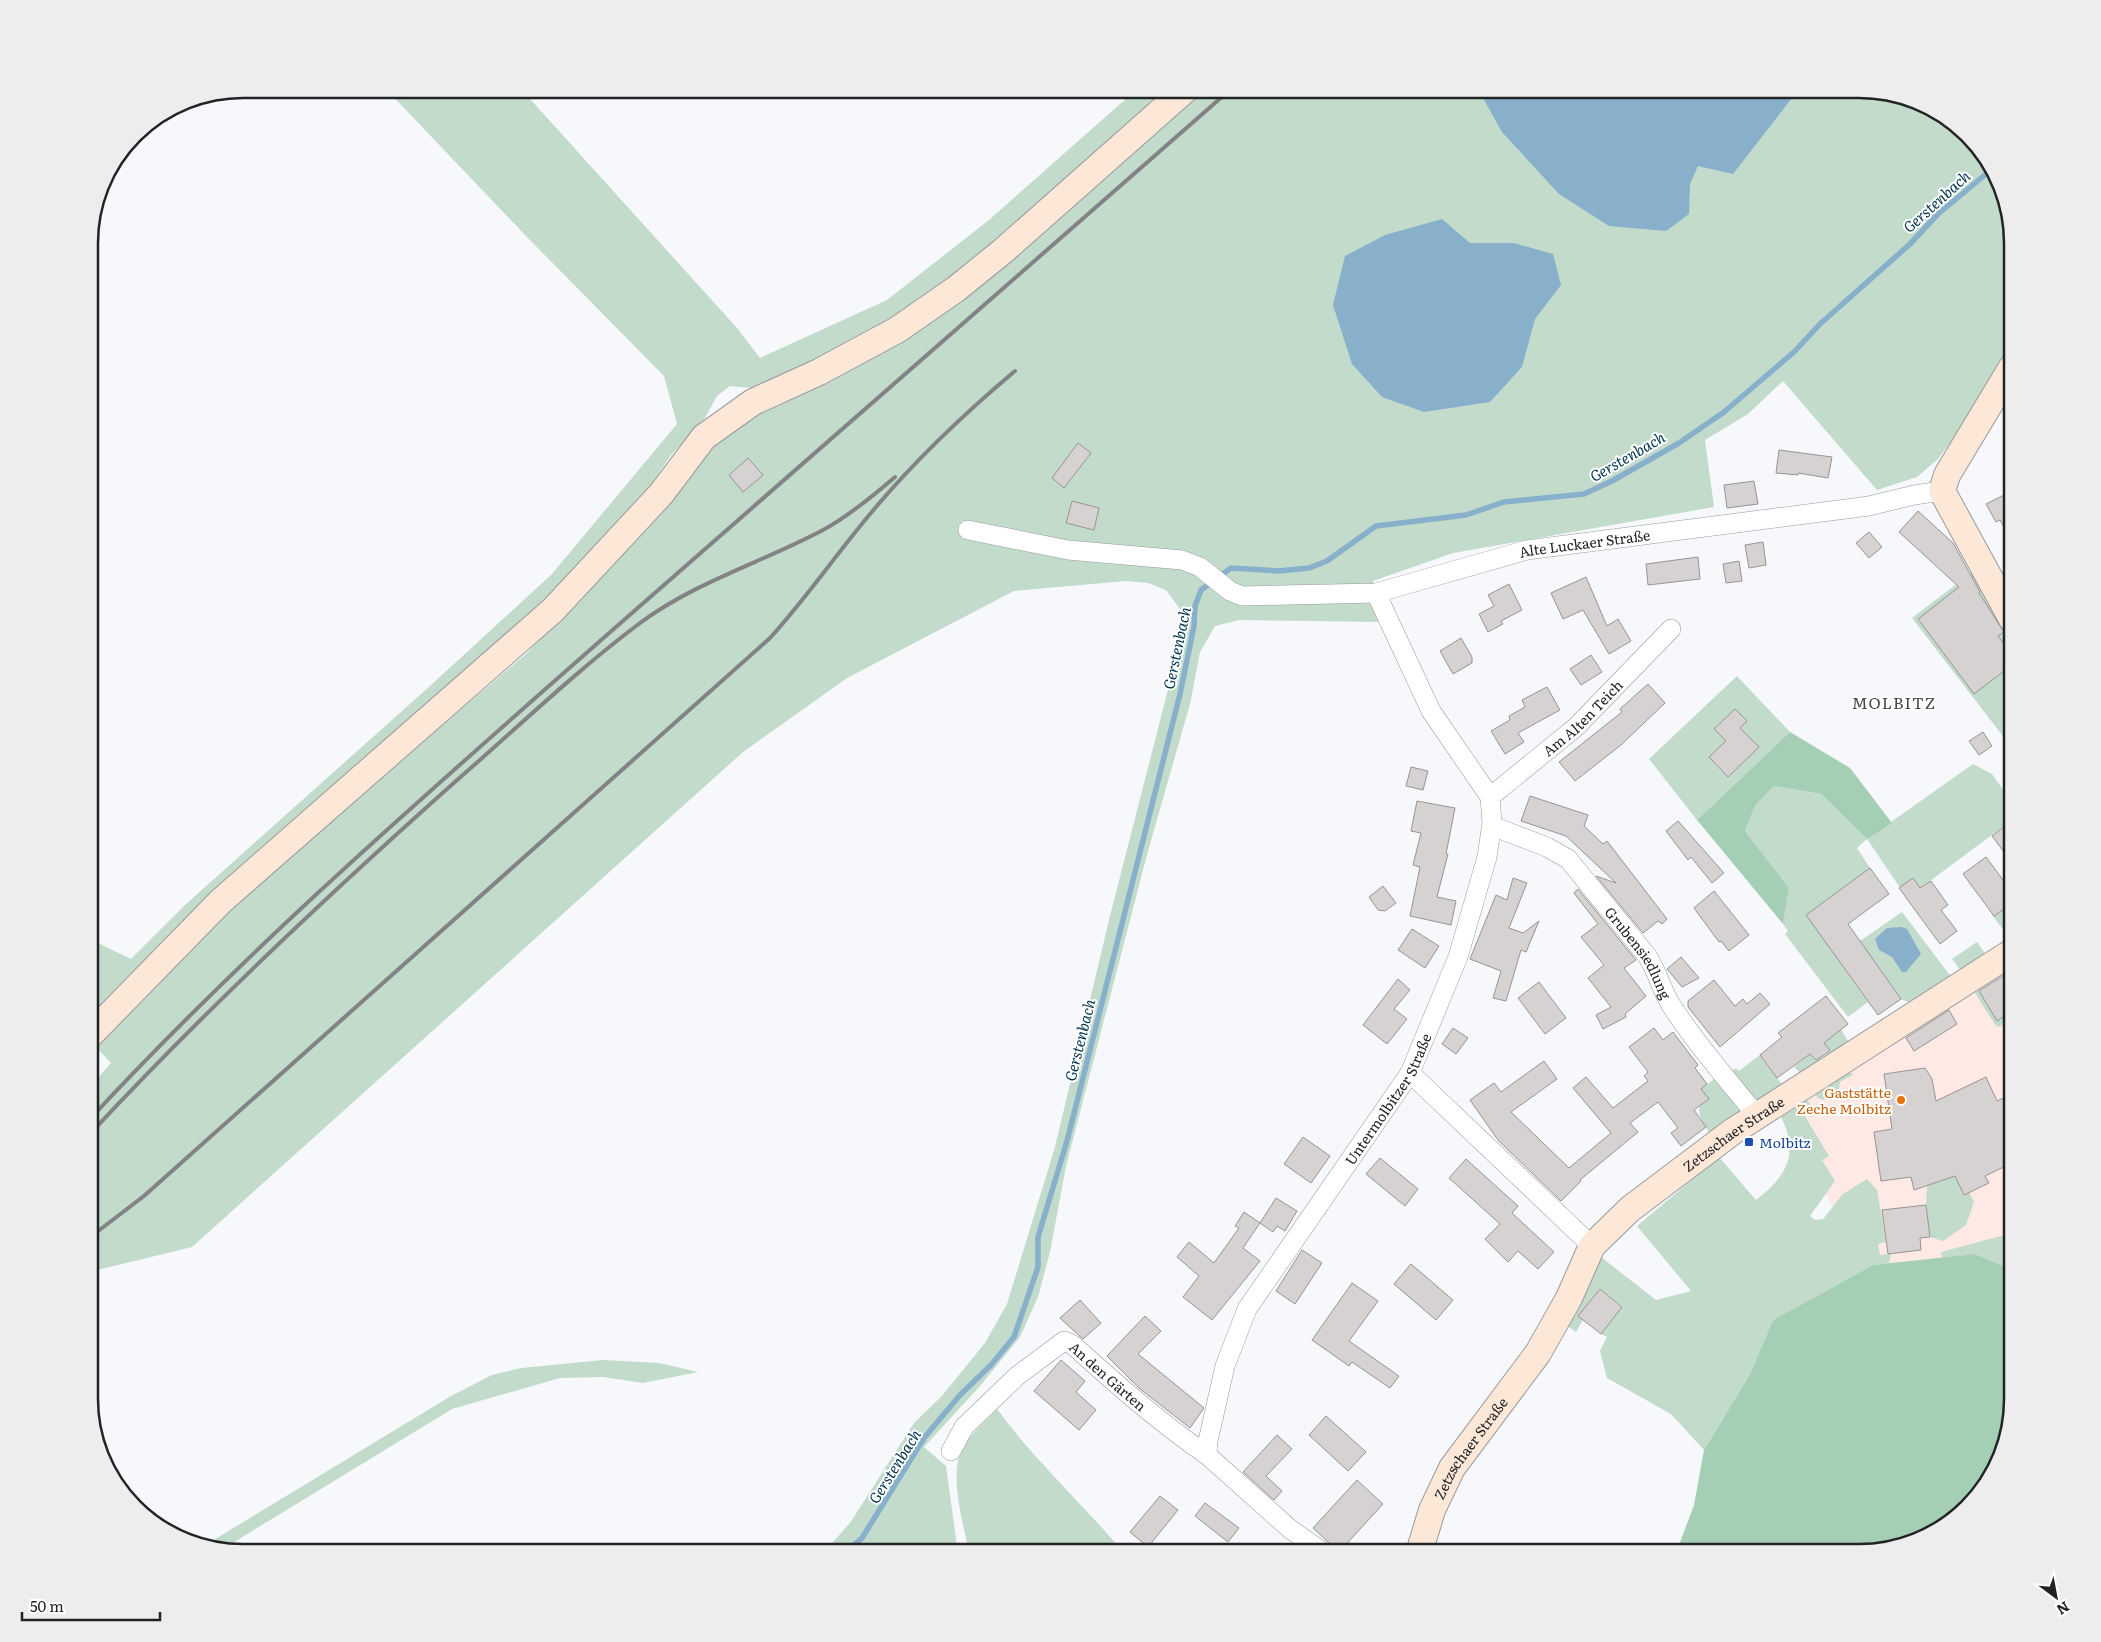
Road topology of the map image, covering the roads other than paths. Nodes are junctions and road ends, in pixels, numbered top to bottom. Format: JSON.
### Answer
{"nodes":[{"id":1,"x":1176,"y":98,"type":"edge"},
{"id":2,"x":2004,"y":380,"type":"edge"},
{"id":3,"x":1942,"y":491,"type":"junction"},
{"id":4,"x":968,"y":530,"type":"dead end"},
{"id":5,"x":1376,"y":593,"type":"junction"},
{"id":6,"x":2004,"y":604,"type":"edge"},
{"id":7,"x":1670,"y":630,"type":"dead end"},
{"id":8,"x":1490,"y":797,"type":"junction"},
{"id":9,"x":1492,"y":826,"type":"junction"},
{"id":10,"x":2004,"y":957,"type":"edge"},
{"id":11,"x":98,"y":1027,"type":"edge"},
{"id":12,"x":1410,"y":1073,"type":"junction"},
{"id":13,"x":1757,"y":1116,"type":"junction"},
{"id":14,"x":1592,"y":1246,"type":"junction"},
{"id":15,"x":951,"y":1451,"type":"dead end"},
{"id":16,"x":1207,"y":1456,"type":"junction"},
{"id":17,"x":1311,"y":1544,"type":"edge"},
{"id":18,"x":1422,"y":1544,"type":"edge"}],
"edges":[{"from":1,"to":11,"type":"street"},
{"from":2,"to":3,"type":"street"},
{"from":3,"to":5,"type":"street","name":"Alte Luckaer Straße"},
{"from":3,"to":6,"type":"street"},
{"from":4,"to":5,"type":"street","name":"Alte Luckaer Straße"},
{"from":5,"to":8,"type":"street"},
{"from":7,"to":8,"type":"street","name":"Am Alten Teich"},
{"from":8,"to":9,"type":"street","name":"Untermolbitzer Straße"},
{"from":9,"to":12,"type":"street","name":"Untermolbitzer Straße"},
{"from":9,"to":13,"type":"street","name":"Grubensiedlung"},
{"from":10,"to":13,"type":"street","name":"Zetzschaer Straße"},
{"from":12,"to":14,"type":"street"},
{"from":12,"to":16,"type":"street","name":"Untermolbitzer Straße"},
{"from":13,"to":14,"type":"street","name":"Zetzschaer Straße"},
{"from":14,"to":18,"type":"street","name":"Zetzschaer Straße"},
{"from":15,"to":16,"type":"street","name":"An den Gärten"},
{"from":16,"to":17,"type":"street"}]}
